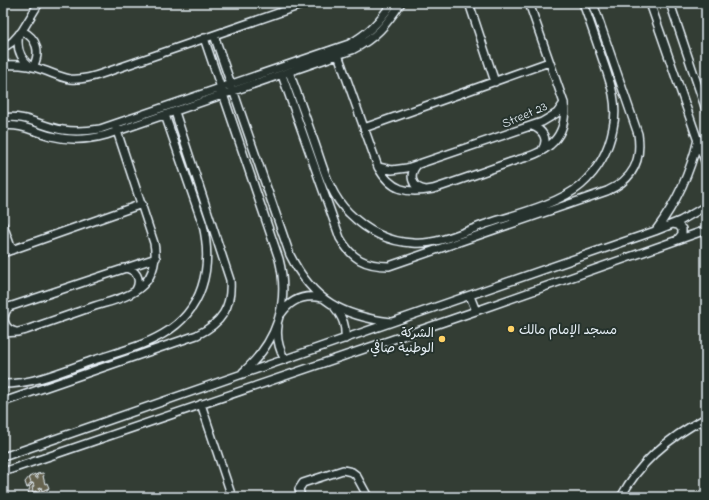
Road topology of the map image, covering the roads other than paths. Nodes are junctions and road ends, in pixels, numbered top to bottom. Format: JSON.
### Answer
{"nodes":[{"id":1,"x":39,"y":3,"type":"edge"},
{"id":2,"x":307,"y":3,"type":"edge"},
{"id":3,"x":392,"y":3,"type":"edge"},
{"id":4,"x":401,"y":3,"type":"edge"},
{"id":5,"x":469,"y":3,"type":"edge"},
{"id":6,"x":529,"y":3,"type":"edge"},
{"id":7,"x":583,"y":3,"type":"edge"},
{"id":8,"x":593,"y":3,"type":"edge"},
{"id":9,"x":650,"y":3,"type":"edge"},
{"id":10,"x":670,"y":3,"type":"edge"},
{"id":11,"x":21,"y":32,"type":"junction"},
{"id":12,"x":214,"y":34,"type":"junction"},
{"id":13,"x":204,"y":38,"type":"junction"},
{"id":14,"x":3,"y":48,"type":"edge"},
{"id":15,"x":337,"y":52,"type":"junction"},
{"id":16,"x":550,"y":62,"type":"junction"},
{"id":17,"x":3,"y":65,"type":"edge"},
{"id":18,"x":32,"y":66,"type":"junction"},
{"id":19,"x":289,"y":72,"type":"junction"},
{"id":20,"x":282,"y":75,"type":"junction"},
{"id":21,"x":495,"y":82,"type":"junction"},
{"id":22,"x":232,"y":88,"type":"junction"},
{"id":23,"x":222,"y":91,"type":"junction"},
{"id":24,"x":564,"y":104,"type":"junction"},
{"id":25,"x":706,"y":110,"type":"edge"},
{"id":26,"x":174,"y":112,"type":"junction"},
{"id":27,"x":165,"y":115,"type":"junction"},
{"id":28,"x":3,"y":118,"type":"edge"},
{"id":29,"x":3,"y":126,"type":"edge"},
{"id":30,"x":532,"y":126,"type":"junction"},
{"id":31,"x":116,"y":128,"type":"junction"},
{"id":32,"x":364,"y":128,"type":"junction"},
{"id":33,"x":698,"y":139,"type":"junction"},
{"id":34,"x":703,"y":147,"type":"edge"},
{"id":35,"x":542,"y":150,"type":"junction"},
{"id":36,"x":418,"y":164,"type":"junction"},
{"id":37,"x":706,"y":164,"type":"edge"},
{"id":38,"x":378,"y":167,"type":"junction"},
{"id":39,"x":433,"y":189,"type":"junction"},
{"id":40,"x":142,"y":204,"type":"junction"},
{"id":41,"x":706,"y":206,"type":"edge"},
{"id":42,"x":499,"y":220,"type":"junction"},
{"id":43,"x":673,"y":224,"type":"junction"},
{"id":44,"x":3,"y":225,"type":"edge"},
{"id":45,"x":502,"y":227,"type":"junction"},
{"id":46,"x":706,"y":230,"type":"edge"},
{"id":47,"x":655,"y":231,"type":"junction"},
{"id":48,"x":693,"y":235,"type":"junction"},
{"id":49,"x":706,"y":236,"type":"edge"},
{"id":50,"x":678,"y":239,"type":"junction"},
{"id":51,"x":12,"y":250,"type":"junction"},
{"id":52,"x":3,"y":253,"type":"edge"},
{"id":53,"x":156,"y":258,"type":"junction"},
{"id":54,"x":124,"y":268,"type":"junction"},
{"id":55,"x":131,"y":294,"type":"junction"},
{"id":56,"x":470,"y":296,"type":"junction"},
{"id":57,"x":322,"y":298,"type":"junction"},
{"id":58,"x":332,"y":305,"type":"junction"},
{"id":59,"x":6,"y":308,"type":"edge"},
{"id":60,"x":476,"y":311,"type":"junction"},
{"id":61,"x":280,"y":316,"type":"junction"},
{"id":62,"x":393,"y":322,"type":"junction"},
{"id":63,"x":18,"y":332,"type":"junction"},
{"id":64,"x":3,"y":334,"type":"edge"},
{"id":65,"x":346,"y":339,"type":"junction"},
{"id":66,"x":285,"y":360,"type":"junction"},
{"id":67,"x":93,"y":361,"type":"junction"},
{"id":68,"x":96,"y":369,"type":"junction"},
{"id":69,"x":239,"y":376,"type":"junction"},
{"id":70,"x":3,"y":384,"type":"edge"},
{"id":71,"x":3,"y":402,"type":"edge"},
{"id":72,"x":201,"y":404,"type":"junction"},
{"id":73,"x":127,"y":414,"type":"junction"},
{"id":74,"x":706,"y":418,"type":"edge"},
{"id":75,"x":132,"y":428,"type":"junction"},
{"id":76,"x":3,"y":457,"type":"edge"},
{"id":77,"x":3,"y":472,"type":"edge"},
{"id":78,"x":232,"y":497,"type":"edge"},
{"id":79,"x":301,"y":497,"type":"edge"},
{"id":80,"x":368,"y":497,"type":"edge"},
{"id":81,"x":621,"y":497,"type":"edge"}],
"edges":[{"from":1,"to":11,"type":"street"},
{"from":2,"to":12,"type":"street"},
{"from":3,"to":15,"type":"street"},
{"from":4,"to":15,"type":"street"},
{"from":5,"to":21,"type":"street"},
{"from":6,"to":16,"type":"street"},
{"from":7,"to":42,"type":"street"},
{"from":8,"to":45,"type":"street"},
{"from":9,"to":33,"type":"street"},
{"from":10,"to":25,"type":"street"},
{"from":11,"to":14,"type":"street"},
{"from":11,"to":18,"type":"street"},
{"from":11,"to":18,"type":"street"},
{"from":12,"to":13,"type":"street"},
{"from":12,"to":22,"type":"street"},
{"from":13,"to":18,"type":"street"},
{"from":13,"to":23,"type":"street"},
{"from":15,"to":19,"type":"street"},
{"from":15,"to":22,"type":"street"},
{"from":15,"to":32,"type":"street"},
{"from":16,"to":21,"type":"street"},
{"from":16,"to":24,"type":"street"},
{"from":17,"to":18,"type":"street"},
{"from":19,"to":20,"type":"street"},
{"from":19,"to":42,"type":"street"},
{"from":20,"to":22,"type":"street"},
{"from":20,"to":45,"type":"street"},
{"from":21,"to":32,"type":"street"},
{"from":22,"to":23,"type":"street"},
{"from":22,"to":57,"type":"street"},
{"from":23,"to":26,"type":"street"},
{"from":23,"to":31,"type":"street"},
{"from":23,"to":61,"type":"street"},
{"from":24,"to":30,"type":"street","name":"Street 23"},
{"from":24,"to":35,"type":"street","name":"Street 23"},
{"from":26,"to":27,"type":"street"},
{"from":26,"to":68,"type":"street"},
{"from":27,"to":31,"type":"street"},
{"from":27,"to":67,"type":"street"},
{"from":28,"to":31,"type":"street"},
{"from":29,"to":31,"type":"street"},
{"from":30,"to":35,"type":"street"},
{"from":30,"to":36,"type":"street","name":"Street 23"},
{"from":31,"to":40,"type":"street"},
{"from":32,"to":38,"type":"street"},
{"from":33,"to":34,"type":"street"},
{"from":33,"to":47,"type":"street"},
{"from":34,"to":37,"type":"street"},
{"from":35,"to":39,"type":"street","name":"Street 23"},
{"from":36,"to":38,"type":"street","name":"Street 23"},
{"from":36,"to":39,"type":"street"},
{"from":38,"to":39,"type":"street","name":"Street 23"},
{"from":40,"to":51,"type":"street"},
{"from":40,"to":53,"type":"street"},
{"from":41,"to":43,"type":"street"},
{"from":42,"to":45,"type":"street"},
{"from":43,"to":47,"type":"street"},
{"from":43,"to":50,"type":"street"},
{"from":44,"to":51,"type":"street"},
{"from":46,"to":48,"type":"street"},
{"from":47,"to":56,"type":"street"},
{"from":48,"to":49,"type":"street"},
{"from":48,"to":50,"type":"street"},
{"from":50,"to":60,"type":"street"},
{"from":51,"to":52,"type":"street"},
{"from":53,"to":54,"type":"street"},
{"from":53,"to":55,"type":"street"},
{"from":54,"to":55,"type":"street"},
{"from":54,"to":59,"type":"street"},
{"from":55,"to":63,"type":"street"},
{"from":56,"to":60,"type":"street"},
{"from":56,"to":62,"type":"street"},
{"from":57,"to":58,"type":"street"},
{"from":57,"to":61,"type":"street"},
{"from":58,"to":62,"type":"street"},
{"from":58,"to":65,"type":"street"},
{"from":59,"to":63,"type":"street"},
{"from":60,"to":72,"type":"street"},
{"from":61,"to":66,"type":"street"},
{"from":61,"to":69,"type":"street"},
{"from":62,"to":65,"type":"street"},
{"from":63,"to":64,"type":"street"},
{"from":65,"to":66,"type":"street"},
{"from":66,"to":69,"type":"street"},
{"from":67,"to":68,"type":"street"},
{"from":67,"to":70,"type":"street"},
{"from":68,"to":71,"type":"street"},
{"from":69,"to":73,"type":"street"},
{"from":72,"to":75,"type":"street"},
{"from":72,"to":78,"type":"street"},
{"from":73,"to":75,"type":"street"},
{"from":73,"to":76,"type":"street"},
{"from":74,"to":81,"type":"street"},
{"from":75,"to":77,"type":"street"},
{"from":79,"to":80,"type":"street"}]}
